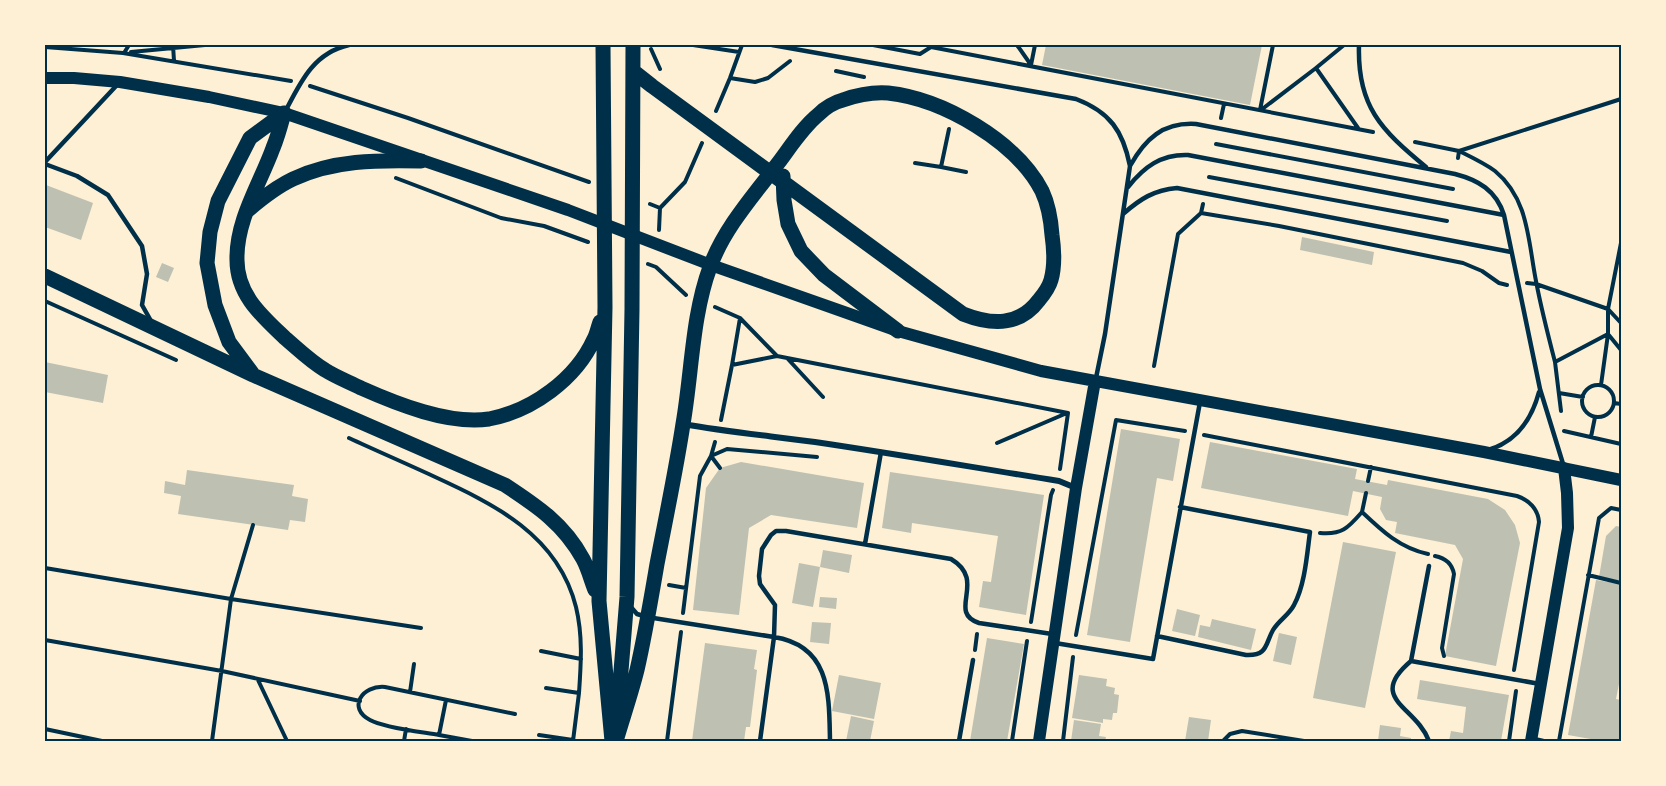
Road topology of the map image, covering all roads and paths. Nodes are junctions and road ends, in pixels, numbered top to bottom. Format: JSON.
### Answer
{"nodes":[{"id":1,"x":129,"y":45,"type":"edge"},
{"id":2,"x":205,"y":45,"type":"edge"},
{"id":3,"x":349,"y":45,"type":"edge"},
{"id":4,"x":603,"y":45,"type":"edge"},
{"id":5,"x":633,"y":45,"type":"edge"},
{"id":6,"x":651,"y":45,"type":"edge"},
{"id":7,"x":693,"y":45,"type":"edge"},
{"id":8,"x":772,"y":45,"type":"edge"},
{"id":9,"x":873,"y":45,"type":"edge"},
{"id":10,"x":1017,"y":45,"type":"edge"},
{"id":11,"x":1035,"y":45,"type":"edge"},
{"id":12,"x":1273,"y":45,"type":"edge"},
{"id":13,"x":1338,"y":45,"type":"edge"},
{"id":14,"x":1359,"y":45,"type":"edge"},
{"id":15,"x":884,"y":46,"type":"edge"},
{"id":16,"x":932,"y":46,"type":"edge"},
{"id":17,"x":1344,"y":46,"type":"edge"},
{"id":18,"x":45,"y":47,"type":"edge"},
{"id":19,"x":92,"y":47,"type":"edge"},
{"id":20,"x":173,"y":47,"type":"edge"},
{"id":21,"x":739,"y":52,"type":"dead end"},
{"id":22,"x":123,"y":53,"type":"junction"},
{"id":23,"x":174,"y":61,"type":"junction"},
{"id":24,"x":800,"y":63,"type":"dead end"},
{"id":25,"x":1031,"y":66,"type":"junction"},
{"id":26,"x":1316,"y":68,"type":"junction"},
{"id":27,"x":834,"y":70,"type":"dead end"},
{"id":28,"x":633,"y":71,"type":"junction"},
{"id":29,"x":663,"y":74,"type":"dead end"},
{"id":30,"x":867,"y":77,"type":"dead end"},
{"id":31,"x":45,"y":78,"type":"edge"},
{"id":32,"x":730,"y":78,"type":"dead end"},
{"id":33,"x":120,"y":82,"type":"junction"},
{"id":34,"x":300,"y":83,"type":"junction"},
{"id":35,"x":1621,"y":99,"type":"edge"},
{"id":36,"x":1224,"y":104,"type":"junction"},
{"id":37,"x":1260,"y":111,"type":"junction"},
{"id":38,"x":284,"y":113,"type":"junction"},
{"id":39,"x":1221,"y":118,"type":"dead end"},
{"id":40,"x":950,"y":122,"type":"dead end"},
{"id":41,"x":1358,"y":129,"type":"junction"},
{"id":42,"x":1392,"y":137,"type":"junction"},
{"id":43,"x":1217,"y":138,"type":"dead end"},
{"id":44,"x":1216,"y":144,"type":"junction"},
{"id":45,"x":789,"y":150,"type":"junction"},
{"id":46,"x":1214,"y":151,"type":"dead end"},
{"id":47,"x":1459,"y":151,"type":"junction"},
{"id":48,"x":1458,"y":158,"type":"dead end"},
{"id":49,"x":421,"y":160,"type":"junction"},
{"id":50,"x":45,"y":163,"type":"edge"},
{"id":51,"x":915,"y":163,"type":"dead end"},
{"id":52,"x":1130,"y":166,"type":"junction"},
{"id":53,"x":941,"y":168,"type":"junction"},
{"id":54,"x":1429,"y":168,"type":"junction"},
{"id":55,"x":1210,"y":169,"type":"dead end"},
{"id":56,"x":966,"y":172,"type":"dead end"},
{"id":57,"x":394,"y":177,"type":"dead end"},
{"id":58,"x":1454,"y":183,"type":"dead end"},
{"id":59,"x":596,"y":184,"type":"dead end"},
{"id":60,"x":1127,"y":189,"type":"junction"},
{"id":61,"x":1453,"y":189,"type":"junction"},
{"id":62,"x":1452,"y":194,"type":"dead end"},
{"id":63,"x":1203,"y":203,"type":"dead end"},
{"id":64,"x":649,"y":204,"type":"dead end"},
{"id":65,"x":660,"y":208,"type":"dead end"},
{"id":66,"x":247,"y":211,"type":"junction"},
{"id":67,"x":1201,"y":213,"type":"junction"},
{"id":68,"x":1448,"y":214,"type":"dead end"},
{"id":69,"x":1504,"y":214,"type":"junction"},
{"id":70,"x":1122,"y":215,"type":"junction"},
{"id":71,"x":1447,"y":221,"type":"junction"},
{"id":72,"x":1446,"y":227,"type":"dead end"},
{"id":73,"x":1621,"y":243,"type":"edge"},
{"id":74,"x":594,"y":244,"type":"dead end"},
{"id":75,"x":1442,"y":252,"type":"dead end"},
{"id":76,"x":1511,"y":252,"type":"junction"},
{"id":77,"x":1441,"y":259,"type":"junction"},
{"id":78,"x":646,"y":263,"type":"dead end"},
{"id":79,"x":711,"y":265,"type":"junction"},
{"id":80,"x":656,"y":267,"type":"dead end"},
{"id":81,"x":45,"y":276,"type":"edge"},
{"id":82,"x":1525,"y":283,"type":"dead end"},
{"id":83,"x":1508,"y":285,"type":"dead end"},
{"id":84,"x":45,"y":301,"type":"edge"},
{"id":85,"x":604,"y":307,"type":"junction"},
{"id":86,"x":1608,"y":309,"type":"junction"},
{"id":87,"x":740,"y":318,"type":"dead end"},
{"id":88,"x":1621,"y":323,"type":"edge"},
{"id":89,"x":156,"y":328,"type":"junction"},
{"id":90,"x":898,"y":331,"type":"junction"},
{"id":91,"x":1608,"y":334,"type":"junction"},
{"id":92,"x":1621,"y":350,"type":"edge"},
{"id":93,"x":787,"y":358,"type":"junction"},
{"id":94,"x":186,"y":364,"type":"dead end"},
{"id":95,"x":732,"y":365,"type":"junction"},
{"id":96,"x":1154,"y":366,"type":"dead end"},
{"id":97,"x":253,"y":375,"type":"junction"},
{"id":98,"x":1095,"y":381,"type":"junction"},
{"id":99,"x":1601,"y":385,"type":"junction"},
{"id":100,"x":1540,"y":389,"type":"junction"},
{"id":101,"x":1559,"y":393,"type":"junction"},
{"id":102,"x":823,"y":397,"type":"dead end"},
{"id":103,"x":1583,"y":397,"type":"junction"},
{"id":104,"x":1200,"y":399,"type":"junction"},
{"id":105,"x":1614,"y":403,"type":"junction"},
{"id":106,"x":1621,"y":404,"type":"edge"},
{"id":107,"x":1561,"y":412,"type":"dead end"},
{"id":108,"x":1068,"y":413,"type":"junction"},
{"id":109,"x":1595,"y":417,"type":"junction"},
{"id":110,"x":1563,"y":422,"type":"dead end"},
{"id":111,"x":683,"y":423,"type":"junction"},
{"id":112,"x":719,"y":430,"type":"junction"},
{"id":113,"x":1193,"y":433,"type":"junction"},
{"id":114,"x":1591,"y":437,"type":"junction"},
{"id":115,"x":348,"y":438,"type":"dead end"},
{"id":116,"x":997,"y":443,"type":"dead end"},
{"id":117,"x":1621,"y":444,"type":"edge"},
{"id":118,"x":881,"y":452,"type":"junction"},
{"id":119,"x":1484,"y":452,"type":"junction"},
{"id":120,"x":1371,"y":467,"type":"junction"},
{"id":121,"x":720,"y":468,"type":"dead end"},
{"id":122,"x":1564,"y":468,"type":"junction"},
{"id":123,"x":1621,"y":480,"type":"edge"},
{"id":124,"x":1059,"y":481,"type":"junction"},
{"id":125,"x":1368,"y":481,"type":"dead end"},
{"id":126,"x":1076,"y":488,"type":"junction"},
{"id":127,"x":1051,"y":495,"type":"dead end"},
{"id":128,"x":1180,"y":507,"type":"junction"},
{"id":129,"x":1621,"y":510,"type":"edge"},
{"id":130,"x":1362,"y":512,"type":"dead end"},
{"id":131,"x":253,"y":525,"type":"dead end"},
{"id":132,"x":1310,"y":532,"type":"junction"},
{"id":133,"x":865,"y":544,"type":"junction"},
{"id":134,"x":1429,"y":566,"type":"dead end"},
{"id":135,"x":45,"y":568,"type":"edge"},
{"id":136,"x":1588,"y":575,"type":"junction"},
{"id":137,"x":1621,"y":583,"type":"edge"},
{"id":138,"x":627,"y":597,"type":"junction"},
{"id":139,"x":231,"y":599,"type":"junction"},
{"id":140,"x":599,"y":601,"type":"junction"},
{"id":141,"x":647,"y":618,"type":"junction"},
{"id":142,"x":979,"y":623,"type":"junction"},
{"id":143,"x":422,"y":628,"type":"dead end"},
{"id":144,"x":1157,"y":636,"type":"junction"},
{"id":145,"x":774,"y":637,"type":"junction"},
{"id":146,"x":1054,"y":638,"type":"junction"},
{"id":147,"x":45,"y":640,"type":"edge"},
{"id":148,"x":1074,"y":646,"type":"junction"},
{"id":149,"x":541,"y":651,"type":"dead end"},
{"id":150,"x":581,"y":659,"type":"junction"},
{"id":151,"x":973,"y":660,"type":"joint"},
{"id":152,"x":1411,"y":661,"type":"junction"},
{"id":153,"x":414,"y":664,"type":"dead end"},
{"id":154,"x":222,"y":671,"type":"junction"},
{"id":155,"x":257,"y":679,"type":"junction"},
{"id":156,"x":1517,"y":681,"type":"junction"},
{"id":157,"x":1540,"y":684,"type":"junction"},
{"id":158,"x":546,"y":688,"type":"dead end"},
{"id":159,"x":410,"y":692,"type":"junction"},
{"id":160,"x":579,"y":693,"type":"junction"},
{"id":161,"x":446,"y":700,"type":"junction"},
{"id":162,"x":360,"y":701,"type":"junction"},
{"id":163,"x":514,"y":714,"type":"dead end"},
{"id":164,"x":45,"y":729,"type":"edge"},
{"id":165,"x":406,"y":729,"type":"junction"},
{"id":166,"x":439,"y":735,"type":"junction"},
{"id":167,"x":539,"y":735,"type":"dead end"},
{"id":168,"x":1535,"y":740,"type":"edge"},
{"id":169,"x":102,"y":741,"type":"edge"},
{"id":170,"x":212,"y":741,"type":"edge"},
{"id":171,"x":287,"y":741,"type":"edge"},
{"id":172,"x":404,"y":741,"type":"edge"},
{"id":173,"x":472,"y":741,"type":"edge"},
{"id":174,"x":573,"y":741,"type":"edge"},
{"id":175,"x":614,"y":741,"type":"edge"},
{"id":176,"x":760,"y":741,"type":"edge"},
{"id":177,"x":830,"y":741,"type":"edge"},
{"id":178,"x":959,"y":741,"type":"edge"},
{"id":179,"x":1039,"y":741,"type":"edge"},
{"id":180,"x":1063,"y":741,"type":"edge"},
{"id":181,"x":1223,"y":741,"type":"edge"},
{"id":182,"x":1304,"y":741,"type":"edge"},
{"id":183,"x":1429,"y":741,"type":"edge"},
{"id":184,"x":1509,"y":741,"type":"edge"},
{"id":185,"x":1559,"y":741,"type":"edge"}],
"edges":[{"from":1,"to":22,"type":"path"},
{"from":2,"to":20,"type":"path"},
{"from":3,"to":34,"type":"lane"},
{"from":4,"to":85,"type":"main road"},
{"from":5,"to":28,"type":"main road"},
{"from":6,"to":29,"type":"path"},
{"from":7,"to":21,"type":"path"},
{"from":8,"to":52,"type":"lane"},
{"from":9,"to":15,"type":"path"},
{"from":10,"to":25,"type":"path"},
{"from":11,"to":25,"type":"path"},
{"from":12,"to":37,"type":"path"},
{"from":13,"to":17,"type":"path"},
{"from":14,"to":42,"type":"lane"},
{"from":15,"to":16,"type":"path"},
{"from":16,"to":25,"type":"path"},
{"from":17,"to":26,"type":"path"},
{"from":18,"to":19,"type":"path"},
{"from":19,"to":22,"type":"path"},
{"from":20,"to":22,"type":"path"},
{"from":20,"to":23,"type":"path"},
{"from":22,"to":23,"type":"path"},
{"from":23,"to":34,"type":"path"},
{"from":24,"to":32,"type":"path"},
{"from":25,"to":36,"type":"path"},
{"from":26,"to":37,"type":"path"},
{"from":26,"to":41,"type":"path"},
{"from":27,"to":30,"type":"path"},
{"from":28,"to":45,"type":"main road"},
{"from":28,"to":138,"type":"main road"},
{"from":31,"to":33,"type":"main road"},
{"from":33,"to":38,"type":"main road"},
{"from":33,"to":50,"type":"lane"},
{"from":34,"to":38,"type":"lane"},
{"from":34,"to":59,"type":"path"},
{"from":35,"to":47,"type":"path"},
{"from":36,"to":37,"type":"path"},
{"from":36,"to":39,"type":"path"},
{"from":37,"to":41,"type":"path"},
{"from":38,"to":49,"type":"main road"},
{"from":38,"to":66,"type":"main road"},
{"from":38,"to":97,"type":"main road"},
{"from":40,"to":53,"type":"path"},
{"from":41,"to":42,"type":"path"},
{"from":42,"to":47,"type":"path"},
{"from":42,"to":54,"type":"lane"},
{"from":43,"to":44,"type":"path"},
{"from":44,"to":46,"type":"path"},
{"from":44,"to":61,"type":"path"},
{"from":45,"to":79,"type":"main road"},
{"from":45,"to":90,"type":"main road"},
{"from":47,"to":48,"type":"path"},
{"from":49,"to":66,"type":"main road"},
{"from":49,"to":79,"type":"main road"},
{"from":50,"to":89,"type":"lane"},
{"from":51,"to":53,"type":"path"},
{"from":52,"to":54,"type":"lane"},
{"from":52,"to":60,"type":"lane"},
{"from":53,"to":56,"type":"path"},
{"from":54,"to":69,"type":"lane"},
{"from":55,"to":71,"type":"path"},
{"from":57,"to":74,"type":"path"},
{"from":58,"to":61,"type":"path"},
{"from":60,"to":69,"type":"lane"},
{"from":60,"to":70,"type":"lane"},
{"from":61,"to":62,"type":"path"},
{"from":63,"to":67,"type":"path"},
{"from":64,"to":65,"type":"path"},
{"from":66,"to":85,"type":"main road"},
{"from":67,"to":77,"type":"path"},
{"from":67,"to":96,"type":"path"},
{"from":68,"to":71,"type":"path"},
{"from":69,"to":76,"type":"lane"},
{"from":70,"to":76,"type":"lane"},
{"from":70,"to":98,"type":"lane"},
{"from":71,"to":72,"type":"path"},
{"from":73,"to":86,"type":"path"},
{"from":75,"to":77,"type":"path"},
{"from":76,"to":100,"type":"lane"},
{"from":77,"to":83,"type":"path"},
{"from":78,"to":80,"type":"path"},
{"from":79,"to":90,"type":"main road"},
{"from":79,"to":111,"type":"main road"},
{"from":81,"to":89,"type":"main road"},
{"from":82,"to":86,"type":"path"},
{"from":84,"to":94,"type":"path"},
{"from":85,"to":140,"type":"main road"},
{"from":86,"to":88,"type":"path"},
{"from":86,"to":91,"type":"path"},
{"from":87,"to":95,"type":"path"},
{"from":89,"to":97,"type":"main road"},
{"from":90,"to":98,"type":"main road"},
{"from":91,"to":92,"type":"path"},
{"from":91,"to":99,"type":"path"},
{"from":91,"to":101,"type":"path"},
{"from":93,"to":95,"type":"path"},
{"from":93,"to":102,"type":"path"},
{"from":93,"to":108,"type":"path"},
{"from":95,"to":112,"type":"path"},
{"from":97,"to":140,"type":"main road"},
{"from":98,"to":104,"type":"main road"},
{"from":98,"to":126,"type":"main road"},
{"from":99,"to":103,"type":"path"},
{"from":99,"to":105,"type":"path"},
{"from":100,"to":119,"type":"lane"},
{"from":100,"to":122,"type":"lane"},
{"from":101,"to":103,"type":"path"},
{"from":101,"to":107,"type":"path"},
{"from":103,"to":109,"type":"path"},
{"from":104,"to":113,"type":"lane"},
{"from":104,"to":119,"type":"main road"},
{"from":105,"to":106,"type":"path"},
{"from":105,"to":109,"type":"path"},
{"from":108,"to":116,"type":"path"},
{"from":108,"to":124,"type":"path"},
{"from":109,"to":114,"type":"path"},
{"from":110,"to":114,"type":"path"},
{"from":111,"to":112,"type":"street"},
{"from":111,"to":141,"type":"main road"},
{"from":112,"to":118,"type":"street"},
{"from":112,"to":121,"type":"path"},
{"from":113,"to":120,"type":"path"},
{"from":113,"to":128,"type":"lane"},
{"from":113,"to":148,"type":"path"},
{"from":114,"to":117,"type":"path"},
{"from":115,"to":150,"type":"path"},
{"from":118,"to":124,"type":"street"},
{"from":118,"to":133,"type":"lane"},
{"from":119,"to":122,"type":"main road"},
{"from":120,"to":125,"type":"path"},
{"from":120,"to":156,"type":"path"},
{"from":122,"to":123,"type":"main road"},
{"from":122,"to":157,"type":"main road"},
{"from":124,"to":126,"type":"street"},
{"from":124,"to":127,"type":"path"},
{"from":126,"to":146,"type":"main road"},
{"from":128,"to":132,"type":"lane"},
{"from":128,"to":144,"type":"lane"},
{"from":129,"to":136,"type":"path"},
{"from":130,"to":132,"type":"path"},
{"from":131,"to":139,"type":"path"},
{"from":132,"to":144,"type":"lane"},
{"from":133,"to":142,"type":"lane"},
{"from":133,"to":145,"type":"lane"},
{"from":134,"to":152,"type":"lane"},
{"from":135,"to":139,"type":"path"},
{"from":136,"to":137,"type":"path"},
{"from":136,"to":185,"type":"path"},
{"from":138,"to":141,"type":"lane"},
{"from":138,"to":175,"type":"main road"},
{"from":139,"to":143,"type":"path"},
{"from":139,"to":154,"type":"path"},
{"from":140,"to":175,"type":"main road"},
{"from":141,"to":145,"type":"lane"},
{"from":141,"to":175,"type":"main road"},
{"from":142,"to":146,"type":"lane"},
{"from":142,"to":151,"type":"path"},
{"from":144,"to":148,"type":"lane"},
{"from":145,"to":176,"type":"lane"},
{"from":145,"to":177,"type":"lane"},
{"from":146,"to":148,"type":"lane"},
{"from":146,"to":179,"type":"main road"},
{"from":147,"to":154,"type":"path"},
{"from":148,"to":180,"type":"path"},
{"from":149,"to":150,"type":"path"},
{"from":150,"to":160,"type":"path"},
{"from":151,"to":178,"type":"lane"},
{"from":152,"to":156,"type":"lane"},
{"from":152,"to":183,"type":"lane"},
{"from":153,"to":159,"type":"path"},
{"from":154,"to":155,"type":"path"},
{"from":154,"to":170,"type":"path"},
{"from":155,"to":162,"type":"path"},
{"from":155,"to":171,"type":"path"},
{"from":156,"to":157,"type":"lane"},
{"from":156,"to":184,"type":"path"},
{"from":157,"to":168,"type":"main road"},
{"from":158,"to":160,"type":"path"},
{"from":159,"to":161,"type":"path"},
{"from":159,"to":162,"type":"path"},
{"from":160,"to":174,"type":"path"},
{"from":161,"to":163,"type":"path"},
{"from":161,"to":166,"type":"path"},
{"from":162,"to":165,"type":"path"},
{"from":164,"to":169,"type":"path"},
{"from":165,"to":166,"type":"path"},
{"from":165,"to":172,"type":"path"},
{"from":166,"to":173,"type":"path"},
{"from":167,"to":174,"type":"path"},
{"from":181,"to":182,"type":"path"}]}
